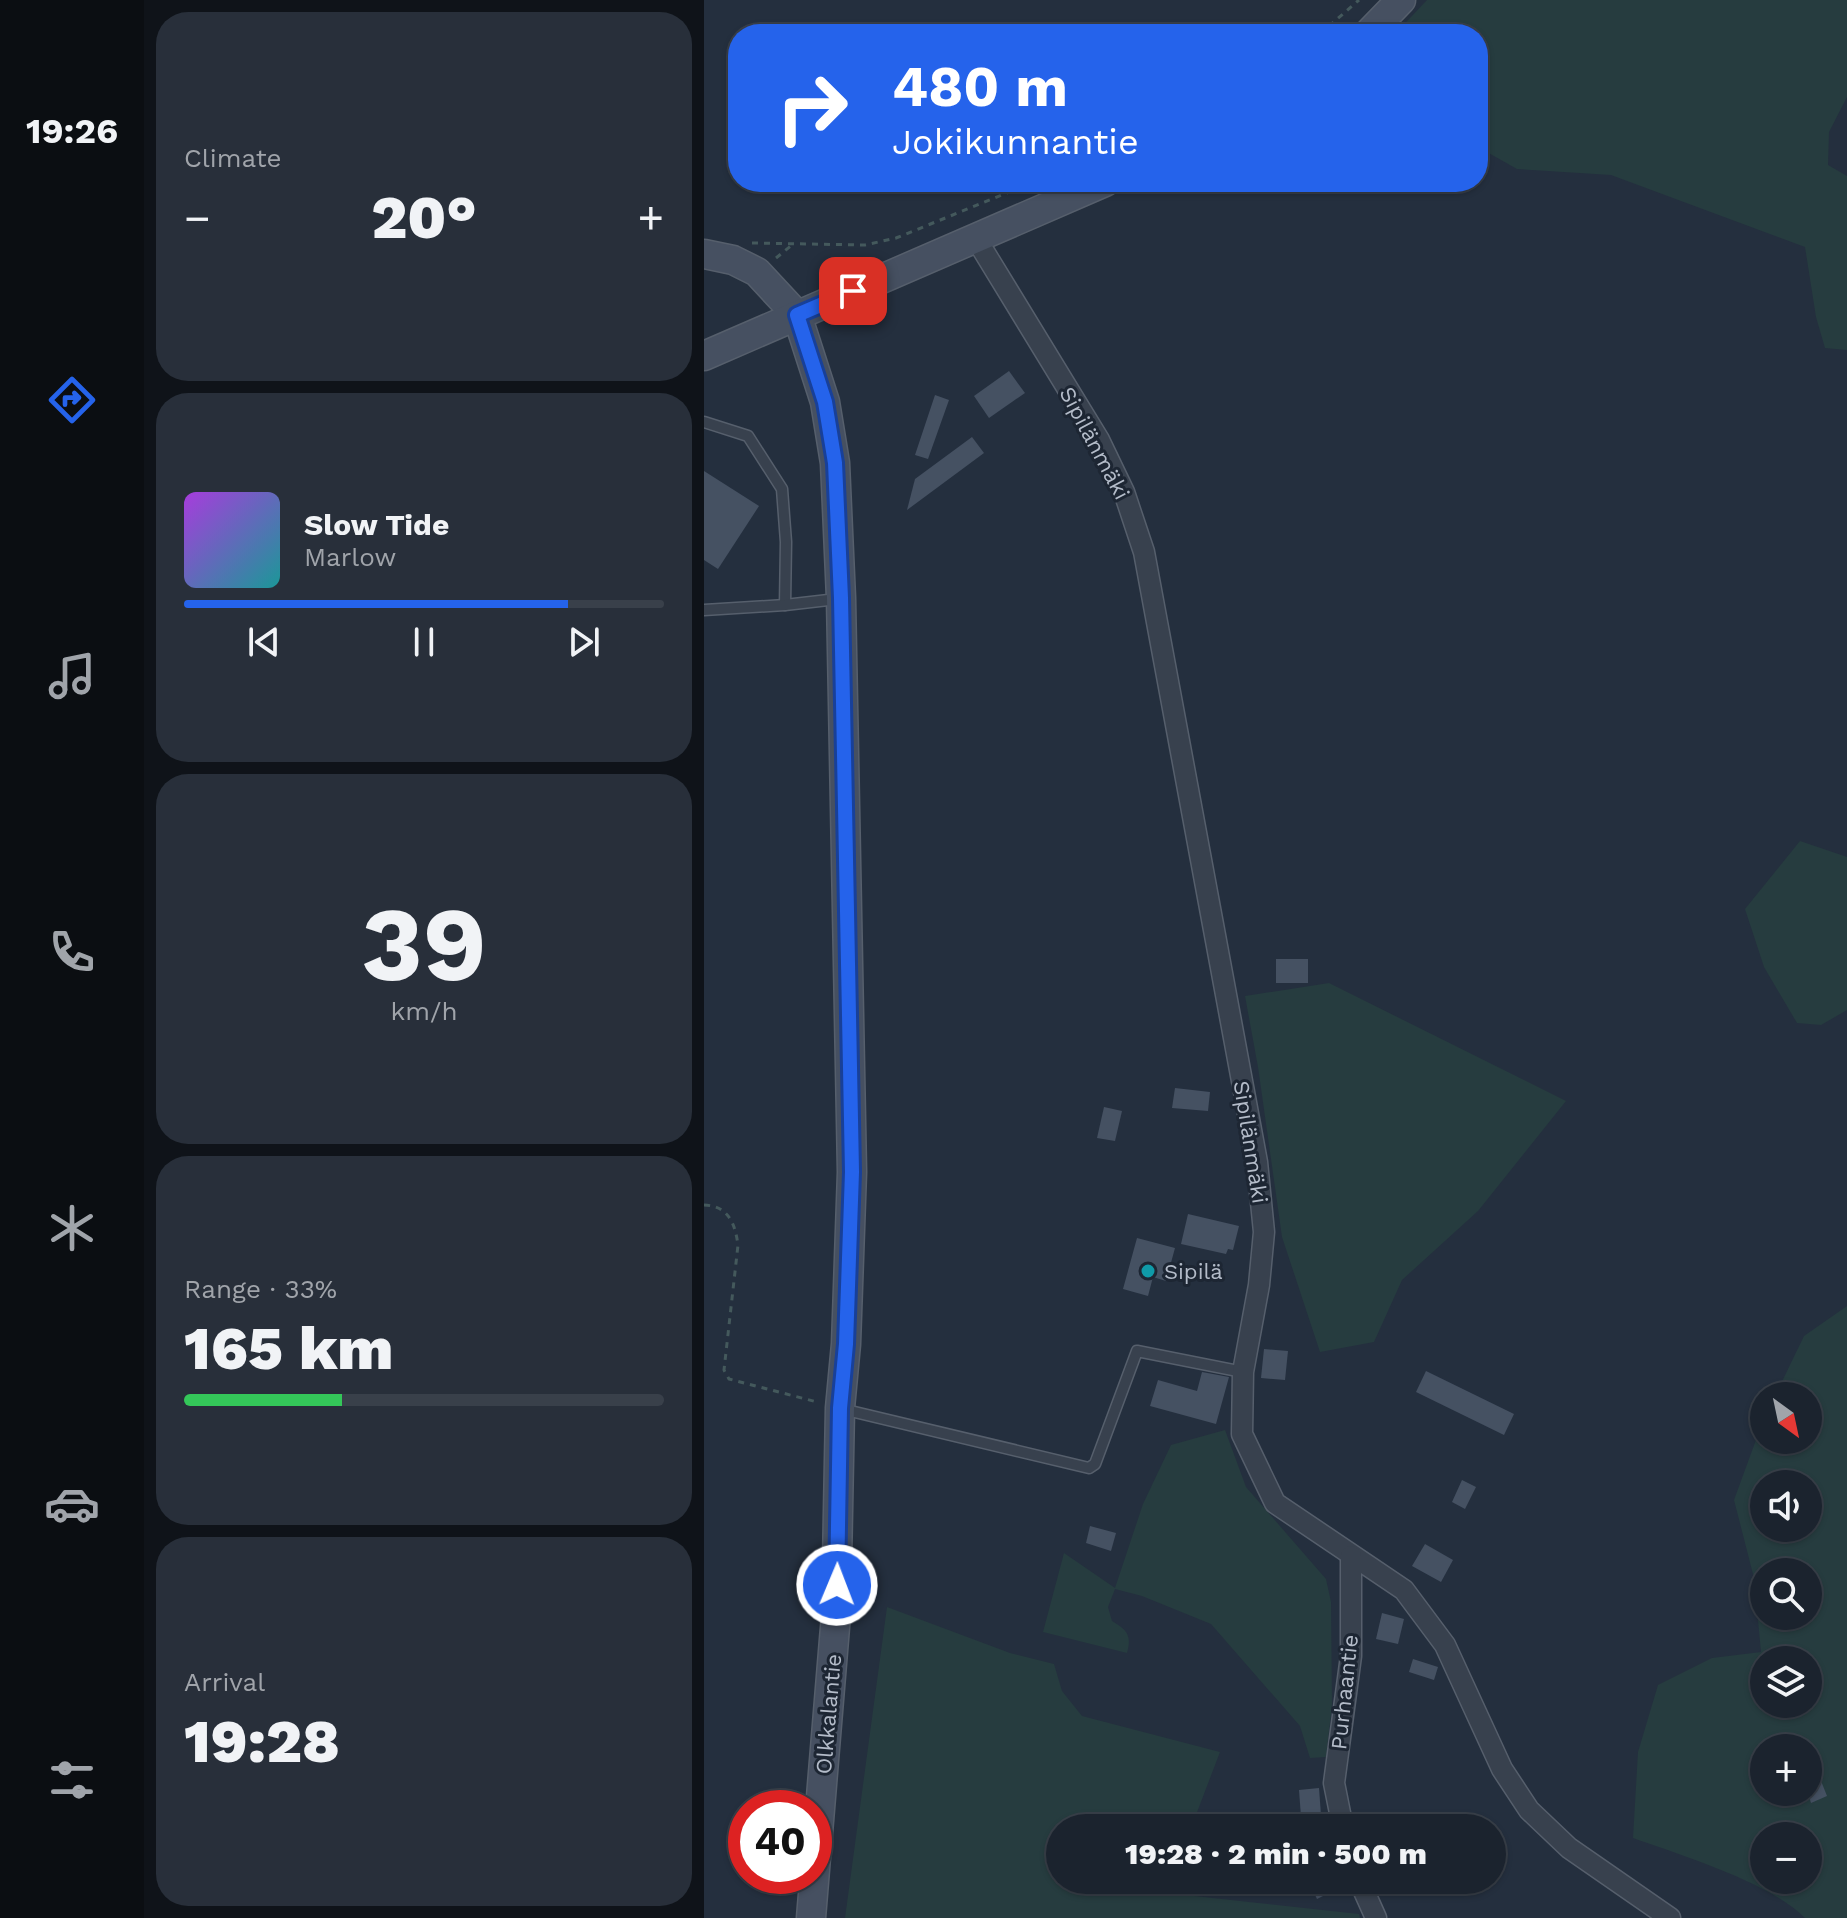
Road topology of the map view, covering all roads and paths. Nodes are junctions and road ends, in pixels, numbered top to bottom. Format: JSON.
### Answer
{"nodes":[{"id":1,"x":1359,"y":0,"type":"edge"},
{"id":2,"x":1401,"y":0,"type":"edge"},
{"id":3,"x":1331,"y":24,"type":"edge"},
{"id":4,"x":1378,"y":24,"type":"edge"},
{"id":5,"x":1009,"y":192,"type":"edge"},
{"id":6,"x":1081,"y":192,"type":"edge"},
{"id":7,"x":975,"y":237,"type":"junction"},
{"id":8,"x":743,"y":242,"type":"dead end"},
{"id":9,"x":704,"y":254,"type":"edge"},
{"id":10,"x":797,"y":315,"type":"junction"},
{"id":11,"x":704,"y":356,"type":"edge"},
{"id":12,"x":704,"y":422,"type":"edge"},
{"id":13,"x":841,"y":598,"type":"junction"},
{"id":14,"x":785,"y":605,"type":"junction"},
{"id":15,"x":704,"y":610,"type":"edge"},
{"id":16,"x":704,"y":1205,"type":"edge"},
{"id":17,"x":1243,"y":1372,"type":"junction"},
{"id":18,"x":840,"y":1408,"type":"junction"},
{"id":19,"x":1351,"y":1556,"type":"junction"},
{"id":20,"x":1340,"y":1814,"type":"edge"},
{"id":21,"x":1365,"y":1894,"type":"edge"},
{"id":22,"x":811,"y":1918,"type":"edge"},
{"id":23,"x":1376,"y":1918,"type":"edge"},
{"id":24,"x":1670,"y":1918,"type":"edge"}],
"edges":[{"from":1,"to":3,"type":"path"},
{"from":2,"to":4,"type":"street"},
{"from":5,"to":8,"type":"path"},
{"from":6,"to":7,"type":"street"},
{"from":7,"to":10,"type":"street"},
{"from":7,"to":17,"type":"street","name":"Sipilänmäki"},
{"from":9,"to":10,"type":"street"},
{"from":10,"to":11,"type":"street"},
{"from":10,"to":13,"type":"street","name":"Olkkalantie"},
{"from":12,"to":14,"type":"lane"},
{"from":13,"to":14,"type":"lane"},
{"from":13,"to":18,"type":"street","name":"Olkkalantie"},
{"from":14,"to":15,"type":"lane"},
{"from":16,"to":18,"type":"path"},
{"from":17,"to":18,"type":"lane"},
{"from":17,"to":19,"type":"street","name":"Sipilänmäki"},
{"from":18,"to":22,"type":"street","name":"Olkkalantie"},
{"from":19,"to":20,"type":"street","name":"Purhaantie"},
{"from":19,"to":24,"type":"street","name":"Sipilänmäki"},
{"from":21,"to":23,"type":"street"}]}
